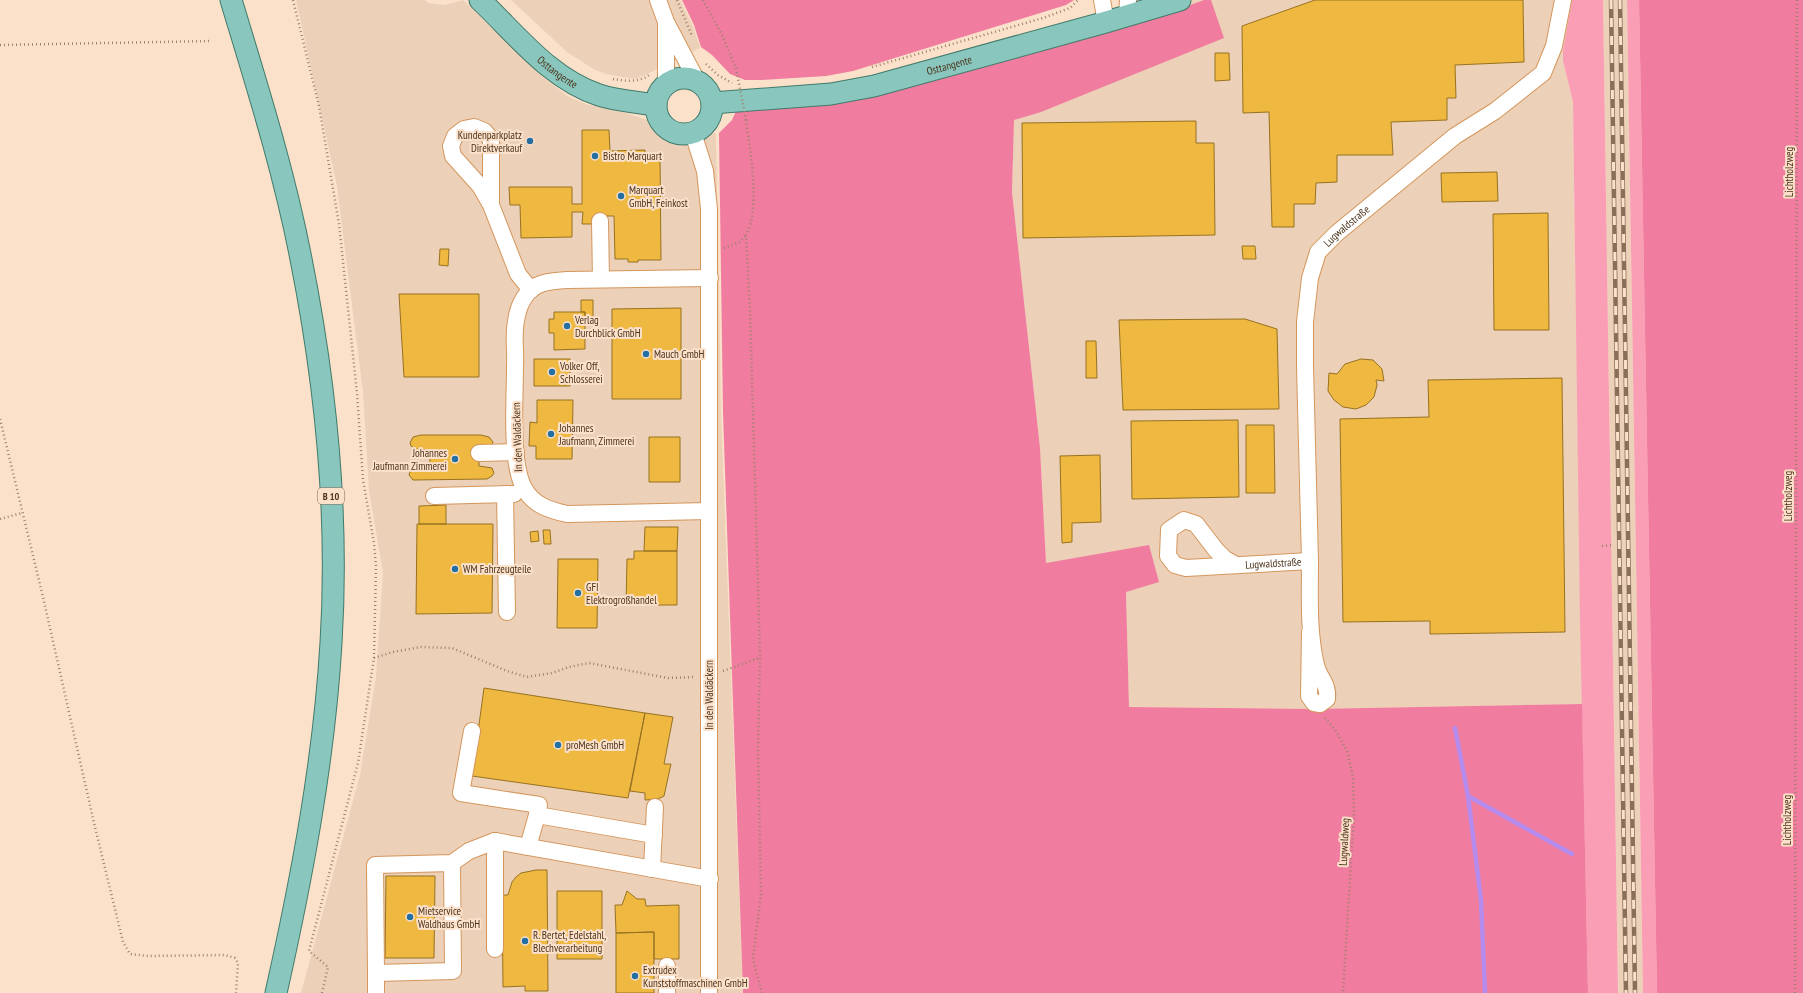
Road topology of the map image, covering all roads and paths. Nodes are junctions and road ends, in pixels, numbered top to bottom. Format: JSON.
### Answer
{"nodes":[{"id":1,"x":232,"y":0,"type":"edge"},
{"id":2,"x":292,"y":0,"type":"edge"},
{"id":3,"x":480,"y":0,"type":"edge"},
{"id":4,"x":658,"y":0,"type":"edge"},
{"id":5,"x":677,"y":0,"type":"edge"},
{"id":6,"x":703,"y":0,"type":"edge"},
{"id":7,"x":1078,"y":0,"type":"edge"},
{"id":8,"x":1102,"y":0,"type":"edge"},
{"id":9,"x":1180,"y":0,"type":"edge"},
{"id":10,"x":1563,"y":0,"type":"edge"},
{"id":11,"x":1797,"y":0,"type":"edge"},
{"id":12,"x":1127,"y":8,"type":"edge"},
{"id":13,"x":666,"y":22,"type":"junction"},
{"id":14,"x":1106,"y":22,"type":"junction"},
{"id":15,"x":212,"y":42,"type":"dead end"},
{"id":16,"x":0,"y":45,"type":"edge"},
{"id":17,"x":681,"y":50,"type":"junction"},
{"id":18,"x":666,"y":55,"type":"junction"},
{"id":19,"x":702,"y":60,"type":"dead end"},
{"id":20,"x":865,"y":69,"type":"dead end"},
{"id":21,"x":611,"y":78,"type":"dead end"},
{"id":22,"x":697,"y":81,"type":"junction"},
{"id":23,"x":747,"y":83,"type":"dead end"},
{"id":24,"x":666,"y":84,"type":"junction"},
{"id":25,"x":712,"y":103,"type":"junction"},
{"id":26,"x":656,"y":105,"type":"junction"},
{"id":27,"x":693,"y":133,"type":"junction"},
{"id":28,"x":491,"y":205,"type":"dead end"},
{"id":29,"x":600,"y":221,"type":"dead end"},
{"id":30,"x":746,"y":235,"type":"junction"},
{"id":31,"x":710,"y":248,"type":"junction"},
{"id":32,"x":710,"y":278,"type":"junction"},
{"id":33,"x":601,"y":279,"type":"junction"},
{"id":34,"x":531,"y":290,"type":"junction"},
{"id":35,"x":0,"y":419,"type":"edge"},
{"id":36,"x":516,"y":452,"type":"junction"},
{"id":37,"x":479,"y":453,"type":"dead end"},
{"id":38,"x":505,"y":494,"type":"junction"},
{"id":39,"x":528,"y":494,"type":"junction"},
{"id":40,"x":434,"y":496,"type":"dead end"},
{"id":41,"x":709,"y":511,"type":"junction"},
{"id":42,"x":22,"y":513,"type":"junction"},
{"id":43,"x":0,"y":519,"type":"edge"},
{"id":44,"x":1612,"y":545,"type":"dead end"},
{"id":45,"x":1602,"y":546,"type":"dead end"},
{"id":46,"x":1310,"y":561,"type":"junction"},
{"id":47,"x":1236,"y":565,"type":"dead end"},
{"id":48,"x":507,"y":612,"type":"dead end"},
{"id":49,"x":374,"y":658,"type":"junction"},
{"id":50,"x":759,"y":658,"type":"junction"},
{"id":51,"x":708,"y":677,"type":"junction"},
{"id":52,"x":1314,"y":703,"type":"joint"},
{"id":53,"x":472,"y":731,"type":"dead end"},
{"id":54,"x":655,"y":807,"type":"dead end"},
{"id":55,"x":537,"y":815,"type":"junction"},
{"id":56,"x":654,"y":835,"type":"junction"},
{"id":57,"x":495,"y":840,"type":"junction"},
{"id":58,"x":528,"y":847,"type":"junction"},
{"id":59,"x":452,"y":863,"type":"junction"},
{"id":60,"x":652,"y":869,"type":"junction"},
{"id":61,"x":710,"y":879,"type":"junction"},
{"id":62,"x":495,"y":949,"type":"dead end"},
{"id":63,"x":667,"y":966,"type":"dead end"},
{"id":64,"x":376,"y":973,"type":"junction"},
{"id":65,"x":236,"y":993,"type":"edge"},
{"id":66,"x":276,"y":993,"type":"edge"},
{"id":67,"x":322,"y":993,"type":"edge"},
{"id":68,"x":376,"y":993,"type":"edge"},
{"id":69,"x":667,"y":993,"type":"edge"},
{"id":70,"x":709,"y":993,"type":"edge"},
{"id":71,"x":762,"y":993,"type":"edge"},
{"id":72,"x":1343,"y":993,"type":"edge"},
{"id":73,"x":1795,"y":993,"type":"edge"}],
"edges":[{"from":1,"to":66,"type":"main road","number":"B 10"},
{"from":2,"to":49,"type":"path"},
{"from":3,"to":26,"type":"main road","name":"Osttangente"},
{"from":4,"to":13,"type":"street"},
{"from":5,"to":17,"type":"path"},
{"from":6,"to":30,"type":"path","bridge":true},
{"from":7,"to":20,"type":"path"},
{"from":8,"to":14,"type":"street"},
{"from":9,"to":12,"type":"main road","name":"Osttangente"},
{"from":10,"to":46,"type":"street","name":"Lugwaldstraße"},
{"from":11,"to":73,"type":"path","name":"Lichtholzweg"},
{"from":12,"to":14,"type":"main road","name":"Osttangente"},
{"from":13,"to":17,"type":"street"},
{"from":13,"to":18,"type":"street"},
{"from":14,"to":25,"type":"main road","name":"Osttangente"},
{"from":15,"to":16,"type":"path"},
{"from":17,"to":22,"type":"street"},
{"from":18,"to":21,"type":"path"},
{"from":18,"to":24,"type":"street"},
{"from":19,"to":23,"type":"path"},
{"from":22,"to":24,"type":"main road"},
{"from":22,"to":25,"type":"main road"},
{"from":24,"to":26,"type":"main road"},
{"from":25,"to":27,"type":"main road"},
{"from":26,"to":27,"type":"main road"},
{"from":27,"to":31,"type":"street","name":"In den Waldäckern"},
{"from":28,"to":34,"type":"street"},
{"from":29,"to":33,"type":"street"},
{"from":30,"to":31,"type":"path"},
{"from":30,"to":50,"type":"path"},
{"from":31,"to":32,"type":"street","name":"In den Waldäckern"},
{"from":32,"to":33,"type":"street"},
{"from":32,"to":41,"type":"street","name":"In den Waldäckern"},
{"from":33,"to":34,"type":"street"},
{"from":34,"to":36,"type":"street","name":"In den Waldäckern"},
{"from":35,"to":42,"type":"path"},
{"from":36,"to":37,"type":"street"},
{"from":36,"to":39,"type":"street","name":"In den Waldäckern"},
{"from":38,"to":39,"type":"street"},
{"from":38,"to":40,"type":"street"},
{"from":38,"to":48,"type":"street"},
{"from":39,"to":41,"type":"street","name":"In den Waldäckern"},
{"from":41,"to":51,"type":"street","name":"In den Waldäckern"},
{"from":42,"to":43,"type":"path"},
{"from":42,"to":65,"type":"path"},
{"from":44,"to":45,"type":"path"},
{"from":46,"to":47,"type":"street","name":"Lugwaldstraße"},
{"from":46,"to":52,"type":"street","name":"Lugwaldstraße"},
{"from":49,"to":51,"type":"path"},
{"from":49,"to":67,"type":"path"},
{"from":50,"to":51,"type":"path"},
{"from":50,"to":71,"type":"path"},
{"from":51,"to":61,"type":"street","name":"In den Waldäckern"},
{"from":52,"to":72,"type":"path","name":"Lugwaldweg"},
{"from":53,"to":55,"type":"street"},
{"from":54,"to":56,"type":"street"},
{"from":55,"to":56,"type":"street"},
{"from":55,"to":58,"type":"street"},
{"from":56,"to":60,"type":"street"},
{"from":57,"to":58,"type":"street"},
{"from":57,"to":59,"type":"street"},
{"from":57,"to":62,"type":"street"},
{"from":58,"to":60,"type":"street"},
{"from":59,"to":64,"type":"street"},
{"from":59,"to":64,"type":"street"},
{"from":60,"to":61,"type":"street"},
{"from":61,"to":70,"type":"street","name":"In den Waldäckern"},
{"from":63,"to":69,"type":"street"},
{"from":64,"to":68,"type":"street"}]}
